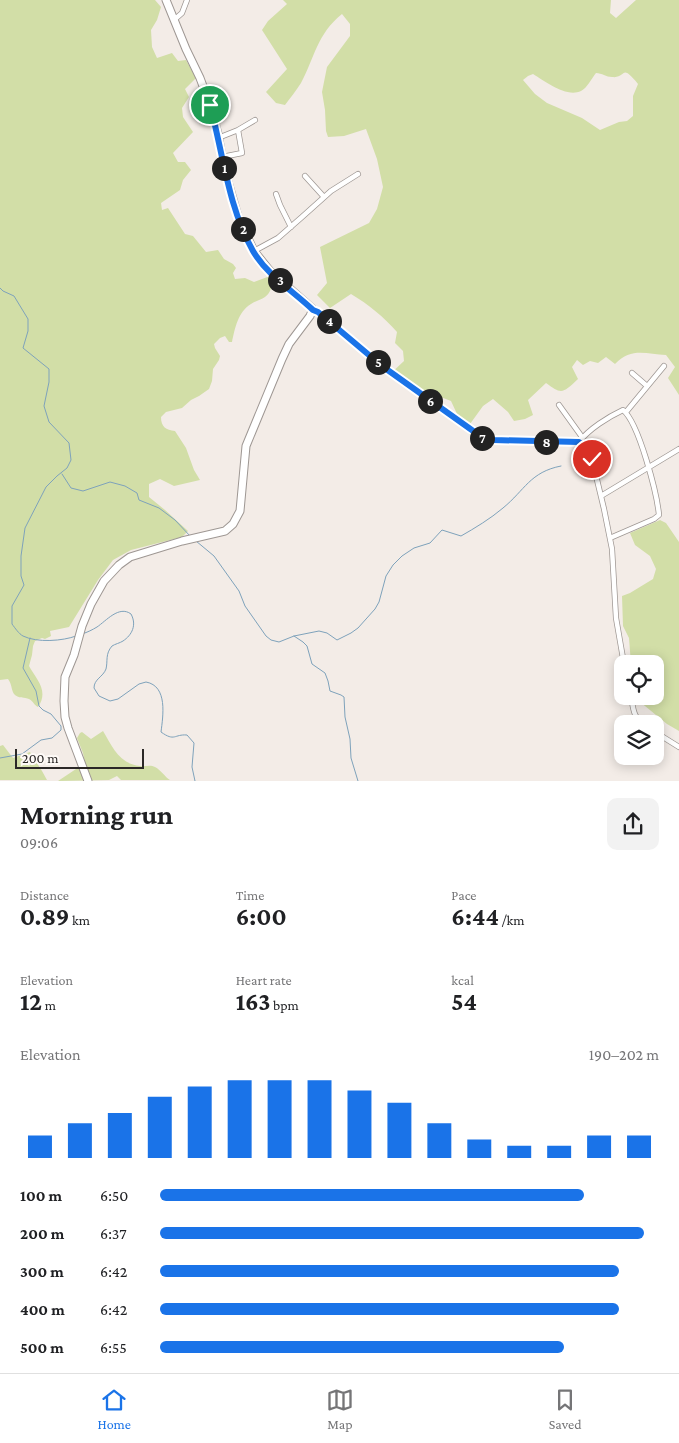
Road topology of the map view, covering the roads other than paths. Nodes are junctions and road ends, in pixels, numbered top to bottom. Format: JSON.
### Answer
{"nodes":[{"id":1,"x":166,"y":0,"type":"edge"},
{"id":2,"x":187,"y":0,"type":"edge"},
{"id":3,"x":174,"y":20,"type":"junction"},
{"id":4,"x":255,"y":120,"type":"dead end"},
{"id":5,"x":238,"y":130,"type":"junction"},
{"id":6,"x":218,"y":138,"type":"junction"},
{"id":7,"x":222,"y":157,"type":"junction"},
{"id":8,"x":358,"y":174,"type":"dead end"},
{"id":9,"x":305,"y":176,"type":"dead end"},
{"id":10,"x":276,"y":194,"type":"dead end"},
{"id":11,"x":324,"y":197,"type":"junction"},
{"id":12,"x":291,"y":226,"type":"junction"},
{"id":13,"x":254,"y":251,"type":"junction"},
{"id":14,"x":313,"y":310,"type":"junction"},
{"id":15,"x":664,"y":366,"type":"dead end"},
{"id":16,"x":632,"y":372,"type":"dead end"},
{"id":17,"x":647,"y":386,"type":"junction"},
{"id":18,"x":559,"y":405,"type":"dead end"},
{"id":19,"x":626,"y":412,"type":"junction"},
{"id":20,"x":581,"y":440,"type":"junction"},
{"id":21,"x":679,"y":449,"type":"edge"},
{"id":22,"x":649,"y":467,"type":"junction"},
{"id":23,"x":601,"y":496,"type":"junction"},
{"id":24,"x":610,"y":538,"type":"junction"},
{"id":25,"x":622,"y":655,"type":"edge"},
{"id":26,"x":664,"y":738,"type":"edge"},
{"id":27,"x":679,"y":747,"type":"edge"},
{"id":28,"x":88,"y":780,"type":"edge"}],
"edges":[{"from":1,"to":3,"type":"main road"},
{"from":2,"to":3,"type":"street"},
{"from":3,"to":6,"type":"main road"},
{"from":4,"to":5,"type":"street"},
{"from":5,"to":6,"type":"street"},
{"from":5,"to":7,"type":"street"},
{"from":6,"to":7,"type":"main road"},
{"from":7,"to":13,"type":"main road"},
{"from":8,"to":11,"type":"street"},
{"from":9,"to":11,"type":"street"},
{"from":10,"to":12,"type":"street"},
{"from":11,"to":12,"type":"street"},
{"from":12,"to":13,"type":"street"},
{"from":13,"to":14,"type":"main road"},
{"from":14,"to":20,"type":"street"},
{"from":14,"to":28,"type":"main road"},
{"from":15,"to":17,"type":"street"},
{"from":16,"to":17,"type":"street"},
{"from":17,"to":19,"type":"street"},
{"from":18,"to":20,"type":"street"},
{"from":19,"to":20,"type":"street"},
{"from":19,"to":22,"type":"street"},
{"from":20,"to":23,"type":"street"},
{"from":21,"to":22,"type":"street"},
{"from":22,"to":23,"type":"street"},
{"from":22,"to":24,"type":"street"},
{"from":23,"to":24,"type":"street"},
{"from":24,"to":25,"type":"street"},
{"from":26,"to":27,"type":"street"}]}
